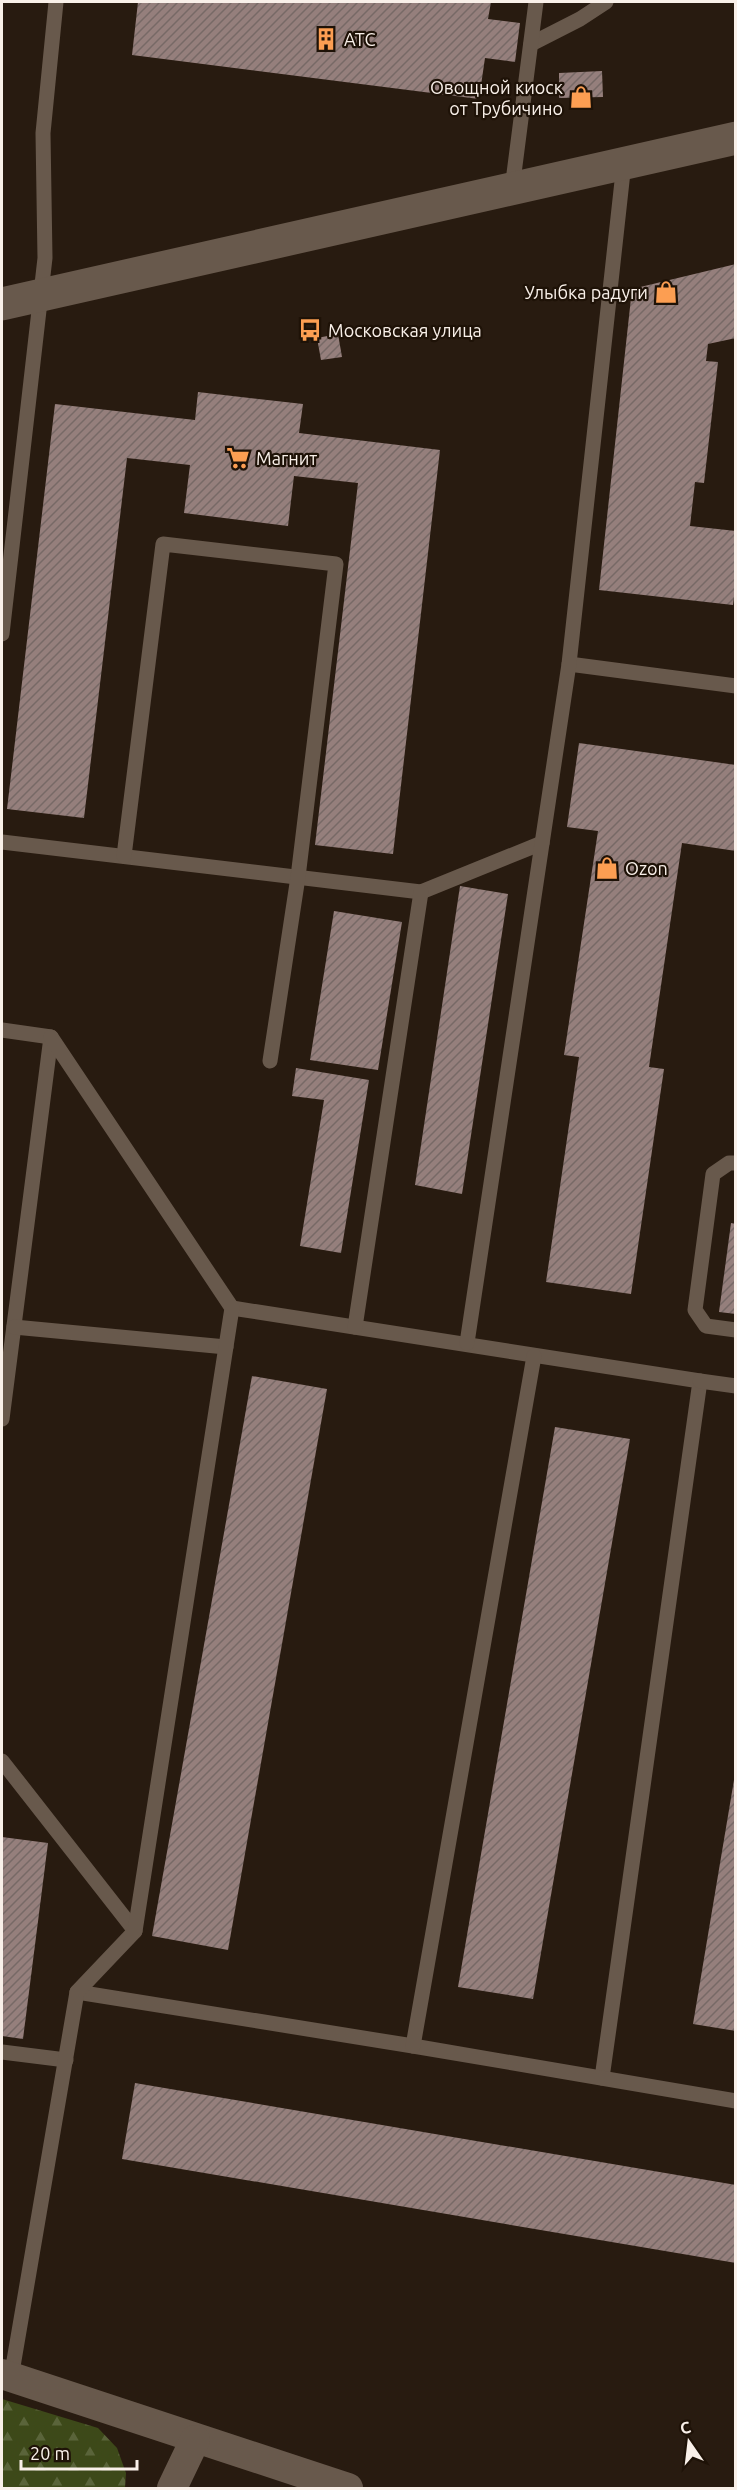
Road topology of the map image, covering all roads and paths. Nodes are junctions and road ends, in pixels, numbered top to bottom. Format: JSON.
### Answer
{"nodes":[{"id":1,"x":57,"y":2,"type":"edge"},
{"id":2,"x":536,"y":2,"type":"edge"},
{"id":3,"x":606,"y":2,"type":"edge"},
{"id":4,"x":531,"y":44,"type":"junction"},
{"id":5,"x":735,"y":138,"type":"edge"},
{"id":6,"x":624,"y":163,"type":"junction"},
{"id":7,"x":512,"y":189,"type":"junction"},
{"id":8,"x":39,"y":295,"type":"junction"},
{"id":9,"x":2,"y":304,"type":"edge"},
{"id":10,"x":2,"y":634,"type":"edge"},
{"id":11,"x":569,"y":664,"type":"junction"},
{"id":12,"x":735,"y":686,"type":"edge"},
{"id":13,"x":2,"y":842,"type":"edge"},
{"id":14,"x":542,"y":843,"type":"junction"},
{"id":15,"x":124,"y":856,"type":"junction"},
{"id":16,"x":297,"y":877,"type":"junction"},
{"id":17,"x":421,"y":892,"type":"junction"},
{"id":18,"x":2,"y":1030,"type":"edge"},
{"id":19,"x":51,"y":1037,"type":"junction"},
{"id":20,"x":270,"y":1060,"type":"dead end"},
{"id":21,"x":735,"y":1163,"type":"edge"},
{"id":22,"x":232,"y":1308,"type":"junction"},
{"id":23,"x":14,"y":1327,"type":"junction"},
{"id":24,"x":355,"y":1327,"type":"junction"},
{"id":25,"x":735,"y":1330,"type":"edge"},
{"id":26,"x":467,"y":1343,"type":"junction"},
{"id":27,"x":226,"y":1347,"type":"junction"},
{"id":28,"x":534,"y":1356,"type":"junction"},
{"id":29,"x":700,"y":1381,"type":"junction"},
{"id":30,"x":735,"y":1386,"type":"edge"},
{"id":31,"x":2,"y":1419,"type":"edge"},
{"id":32,"x":2,"y":1761,"type":"edge"},
{"id":33,"x":135,"y":1931,"type":"junction"},
{"id":34,"x":77,"y":1992,"type":"junction"},
{"id":35,"x":413,"y":2046,"type":"junction"},
{"id":36,"x":2,"y":2052,"type":"edge"},
{"id":37,"x":66,"y":2060,"type":"junction"},
{"id":38,"x":602,"y":2078,"type":"junction"},
{"id":39,"x":735,"y":2101,"type":"edge"},
{"id":40,"x":6,"y":2376,"type":"edge"},
{"id":41,"x":195,"y":2440,"type":"junction"},
{"id":42,"x":172,"y":2488,"type":"edge"},
{"id":43,"x":348,"y":2488,"type":"edge"}],
"edges":[{"from":1,"to":8,"type":"lane"},
{"from":2,"to":4,"type":"lane"},
{"from":3,"to":4,"type":"lane"},
{"from":4,"to":7,"type":"lane"},
{"from":5,"to":6,"type":"main road"},
{"from":6,"to":7,"type":"main road"},
{"from":6,"to":11,"type":"lane"},
{"from":7,"to":8,"type":"main road"},
{"from":8,"to":9,"type":"main road"},
{"from":8,"to":10,"type":"lane"},
{"from":11,"to":12,"type":"lane"},
{"from":11,"to":14,"type":"lane"},
{"from":13,"to":15,"type":"lane"},
{"from":14,"to":17,"type":"lane"},
{"from":14,"to":26,"type":"lane"},
{"from":15,"to":16,"type":"lane"},
{"from":15,"to":16,"type":"lane"},
{"from":16,"to":17,"type":"lane"},
{"from":16,"to":20,"type":"lane"},
{"from":17,"to":24,"type":"lane"},
{"from":18,"to":19,"type":"lane"},
{"from":19,"to":22,"type":"lane"},
{"from":19,"to":23,"type":"lane"},
{"from":21,"to":25,"type":"lane"},
{"from":22,"to":24,"type":"lane"},
{"from":22,"to":27,"type":"lane"},
{"from":23,"to":27,"type":"lane"},
{"from":23,"to":31,"type":"lane"},
{"from":24,"to":26,"type":"lane"},
{"from":26,"to":28,"type":"lane"},
{"from":27,"to":33,"type":"lane"},
{"from":28,"to":29,"type":"lane"},
{"from":28,"to":35,"type":"lane"},
{"from":29,"to":30,"type":"lane"},
{"from":29,"to":38,"type":"lane"},
{"from":32,"to":33,"type":"lane"},
{"from":33,"to":34,"type":"lane"},
{"from":34,"to":35,"type":"lane"},
{"from":34,"to":37,"type":"lane"},
{"from":35,"to":38,"type":"lane"},
{"from":36,"to":37,"type":"lane"},
{"from":37,"to":40,"type":"lane"},
{"from":38,"to":39,"type":"lane"},
{"from":40,"to":41,"type":"street"},
{"from":41,"to":42,"type":"street"},
{"from":41,"to":43,"type":"street"}]}
